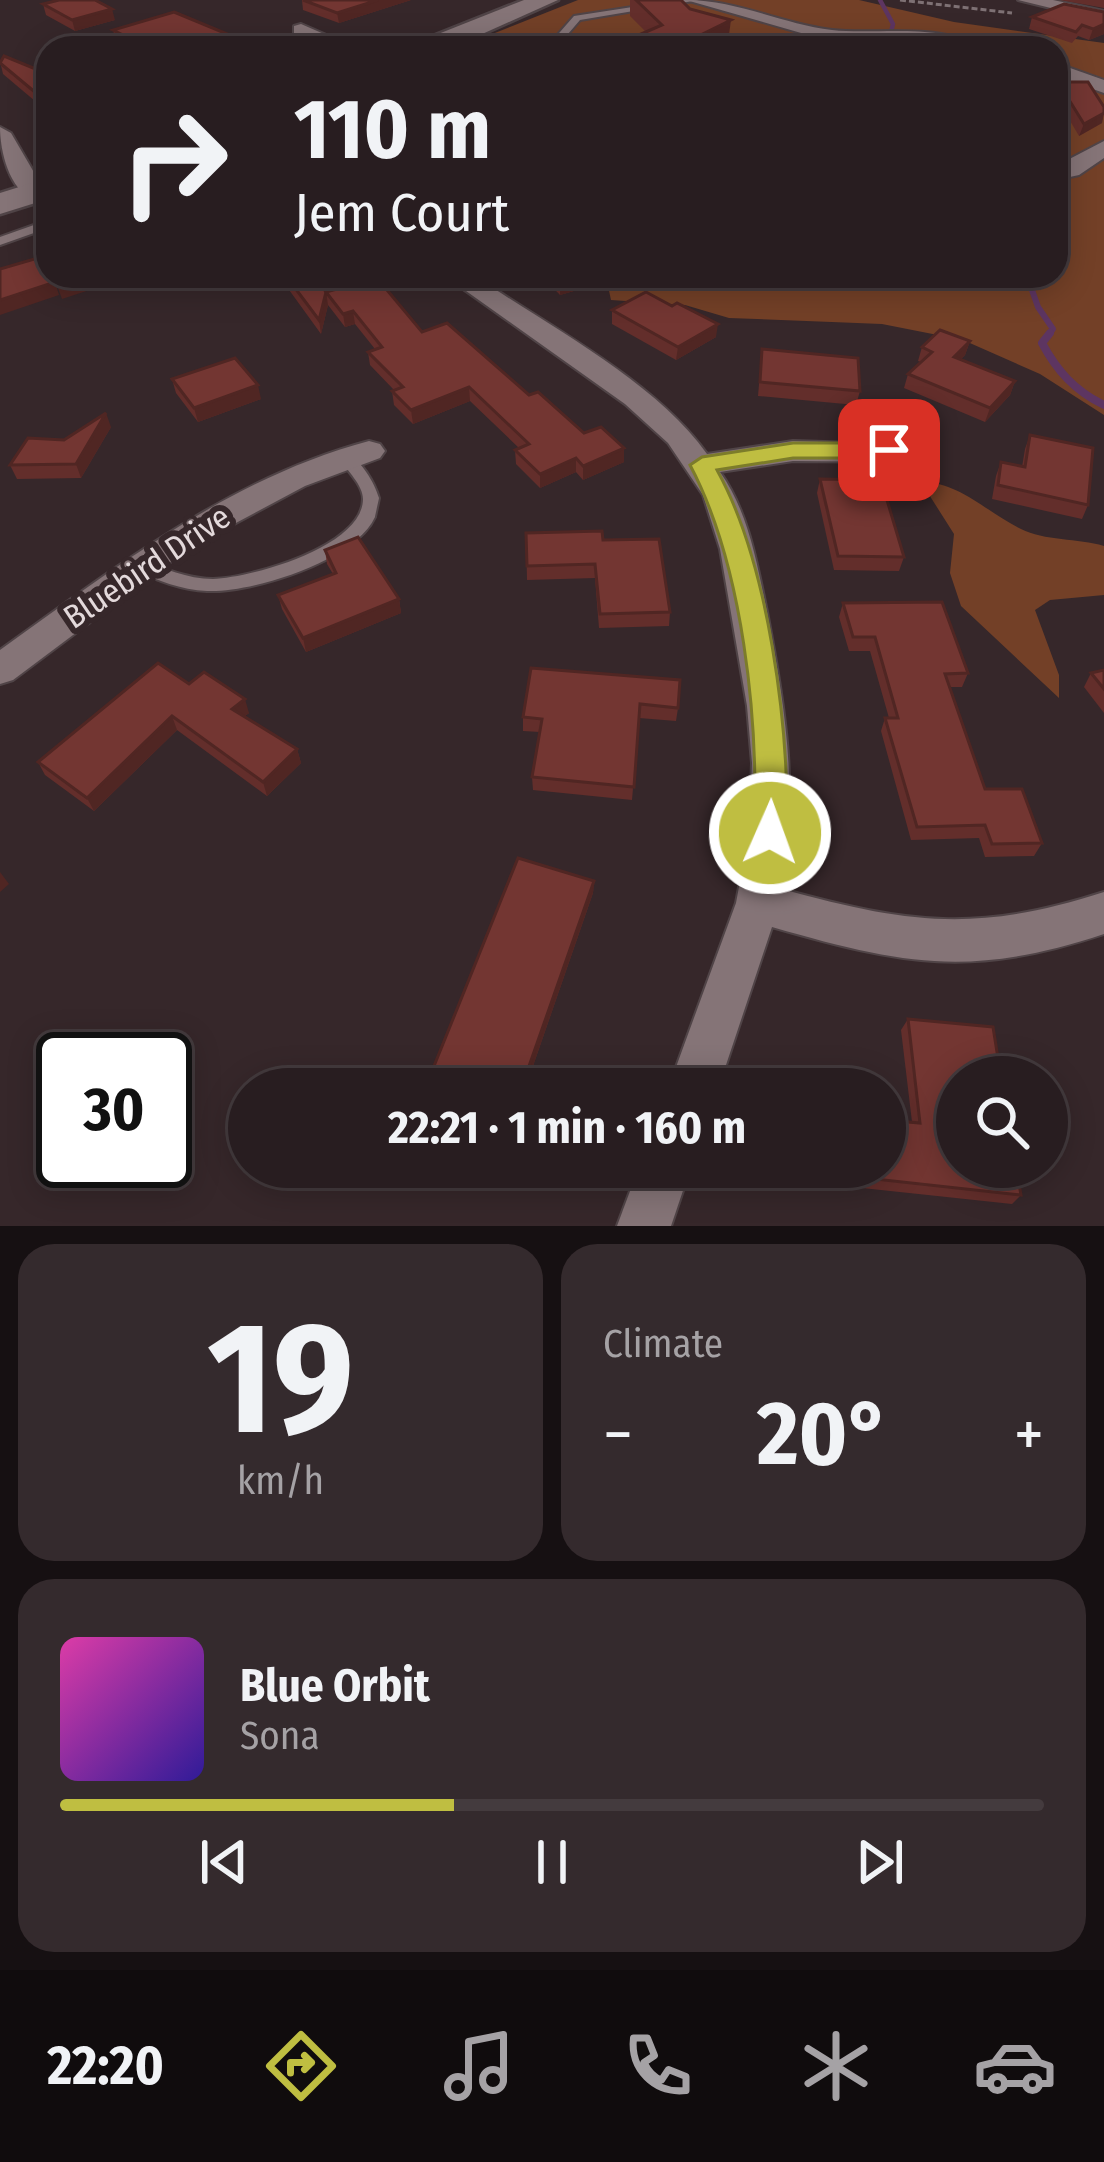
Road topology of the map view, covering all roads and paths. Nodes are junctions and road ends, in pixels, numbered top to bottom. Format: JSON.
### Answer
{"nodes":[{"id":1,"x":546,"y":0,"type":"edge"},
{"id":2,"x":695,"y":0,"type":"edge"},
{"id":3,"x":900,"y":0,"type":"edge"},
{"id":4,"x":1025,"y":6,"type":"edge"},
{"id":5,"x":1001,"y":13,"type":"junction"},
{"id":6,"x":1104,"y":16,"type":"edge"},
{"id":7,"x":998,"y":22,"type":"dead end"},
{"id":8,"x":301,"y":30,"type":"dead end"},
{"id":9,"x":314,"y":36,"type":"edge"},
{"id":10,"x":458,"y":36,"type":"edge"},
{"id":11,"x":561,"y":36,"type":"edge"},
{"id":12,"x":867,"y":36,"type":"edge"},
{"id":13,"x":1068,"y":74,"type":"edge"},
{"id":14,"x":1104,"y":87,"type":"edge"},
{"id":15,"x":1,"y":138,"type":"edge"},
{"id":16,"x":1104,"y":148,"type":"edge"},
{"id":17,"x":1068,"y":171,"type":"edge"},
{"id":18,"x":36,"y":184,"type":"edge"},
{"id":19,"x":36,"y":192,"type":"edge"},
{"id":20,"x":0,"y":204,"type":"edge"},
{"id":21,"x":36,"y":228,"type":"edge"},
{"id":22,"x":0,"y":241,"type":"edge"},
{"id":23,"x":475,"y":288,"type":"edge"},
{"id":24,"x":908,"y":452,"type":"dead end"},
{"id":25,"x":358,"y":455,"type":"joint"},
{"id":26,"x":702,"y":465,"type":"junction"},
{"id":27,"x":140,"y":566,"type":"junction"},
{"id":28,"x":0,"y":670,"type":"edge"},
{"id":29,"x":758,"y":903,"type":"junction"},
{"id":30,"x":1104,"y":913,"type":"edge"},
{"id":31,"x":699,"y":1068,"type":"edge"},
{"id":32,"x":658,"y":1188,"type":"edge"},
{"id":33,"x":644,"y":1226,"type":"edge"}],
"edges":[{"from":1,"to":10,"type":"main road"},
{"from":2,"to":11,"type":"lane"},
{"from":2,"to":12,"type":"street"},
{"from":3,"to":5,"type":"path"},
{"from":4,"to":5,"type":"path"},
{"from":4,"to":6,"type":"street"},
{"from":5,"to":7,"type":"path"},
{"from":8,"to":9,"type":"street"},
{"from":13,"to":14,"type":"street"},
{"from":15,"to":18,"type":"street"},
{"from":16,"to":17,"type":"street"},
{"from":19,"to":20,"type":"main road"},
{"from":21,"to":22,"type":"lane"},
{"from":23,"to":26,"type":"street"},
{"from":24,"to":26,"type":"street"},
{"from":25,"to":27,"type":"street","name":"Bluebird Drive"},
{"from":25,"to":27,"type":"lane"},
{"from":26,"to":29,"type":"street"},
{"from":27,"to":28,"type":"street","name":"Bluebird Drive"},
{"from":29,"to":30,"type":"street"},
{"from":29,"to":31,"type":"street"},
{"from":32,"to":33,"type":"street"}]}
